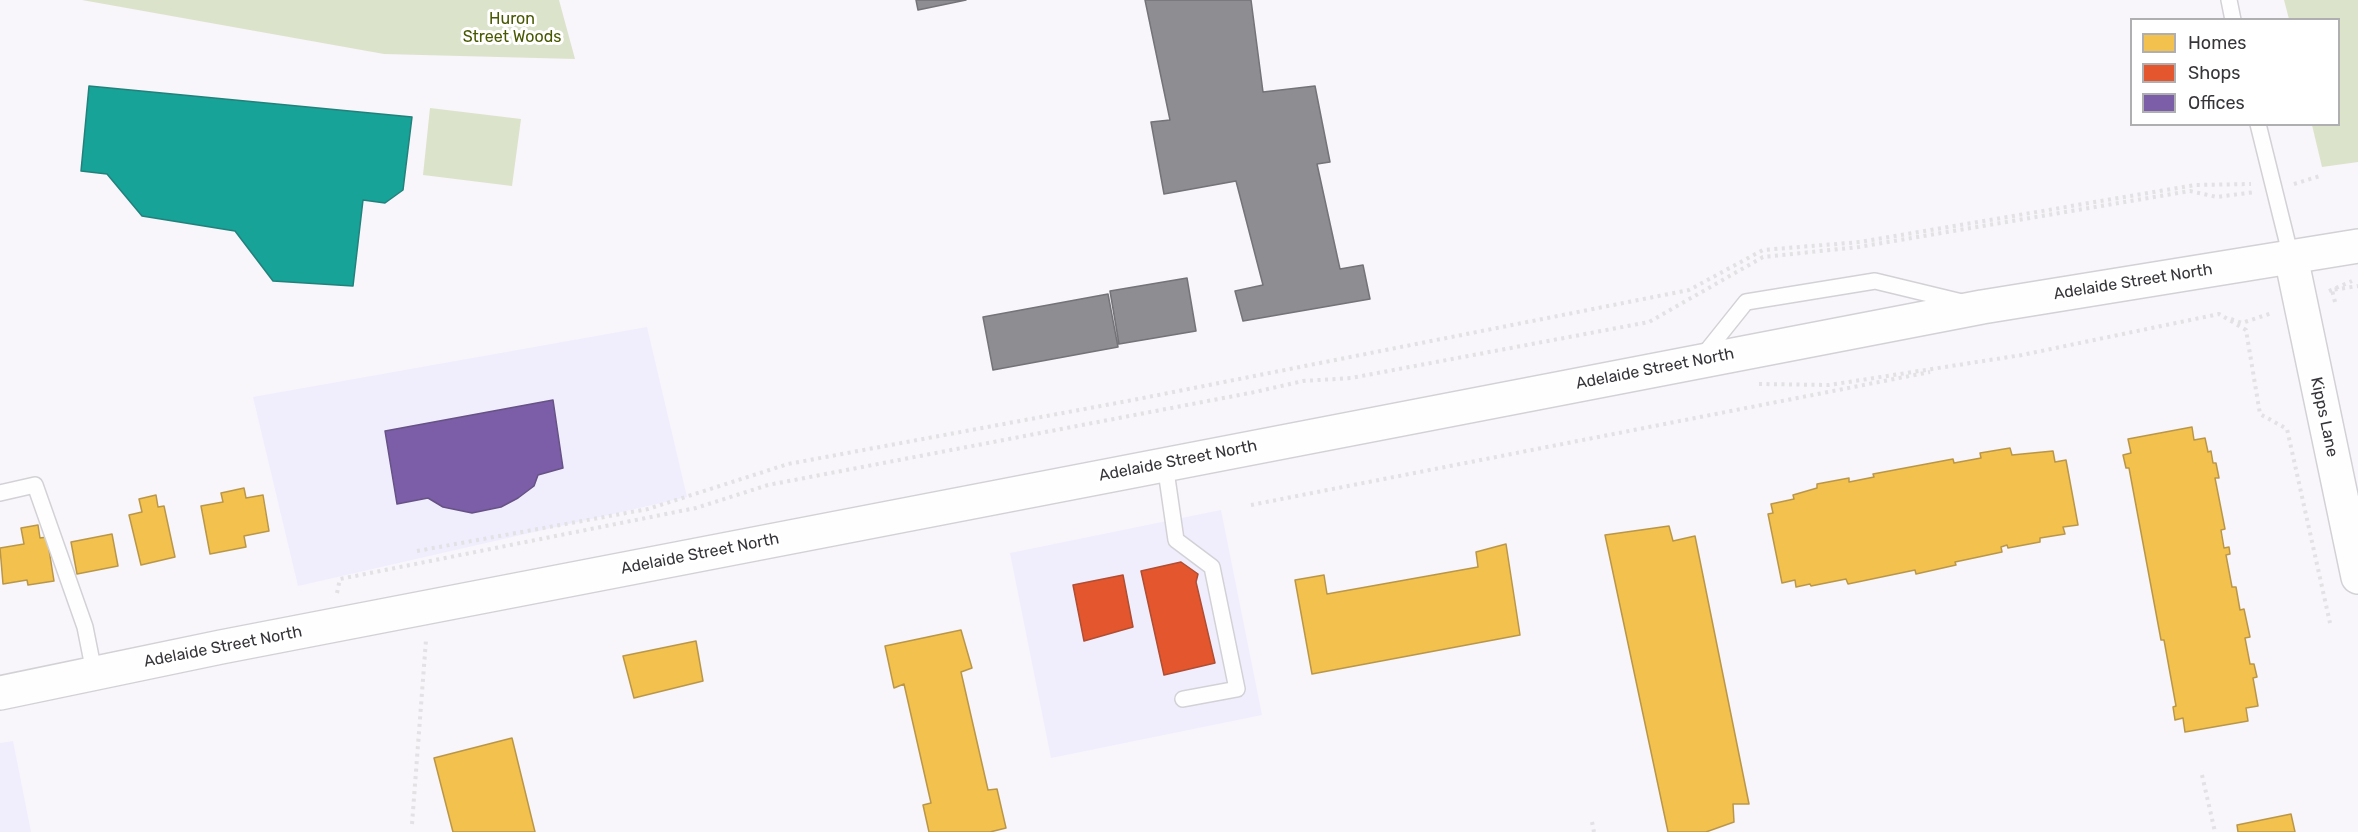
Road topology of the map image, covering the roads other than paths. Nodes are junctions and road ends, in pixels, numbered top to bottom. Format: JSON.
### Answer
{"nodes":[{"id":1,"x":2229,"y":0,"type":"edge"},
{"id":2,"x":2233,"y":18,"type":"edge"},
{"id":3,"x":2258,"y":126,"type":"edge"},
{"id":4,"x":2358,"y":246,"type":"edge"},
{"id":5,"x":2291,"y":257,"type":"junction"},
{"id":6,"x":1982,"y":307,"type":"junction"},
{"id":7,"x":1699,"y":360,"type":"junction"},
{"id":8,"x":1164,"y":464,"type":"junction"},
{"id":9,"x":0,"y":493,"type":"edge"},
{"id":10,"x":2358,"y":576,"type":"edge"},
{"id":11,"x":94,"y":672,"type":"junction"},
{"id":12,"x":0,"y":693,"type":"edge"},
{"id":13,"x":1183,"y":699,"type":"dead end"}],
"edges":[{"from":1,"to":2,"type":"lane"},
{"from":3,"to":5,"type":"lane"},
{"from":4,"to":5,"type":"main road","name":"Adelaide Street North"},
{"from":5,"to":6,"type":"main road","name":"Adelaide Street North"},
{"from":5,"to":10,"type":"main road","name":"Kipps Lane"},
{"from":6,"to":7,"type":"main road","name":"Adelaide Street North"},
{"from":6,"to":7,"type":"lane"},
{"from":7,"to":8,"type":"main road","name":"Adelaide Street North"},
{"from":8,"to":11,"type":"main road","name":"Adelaide Street North"},
{"from":8,"to":13,"type":"lane"},
{"from":9,"to":11,"type":"lane"},
{"from":11,"to":12,"type":"main road","name":"Adelaide Street North"}]}
